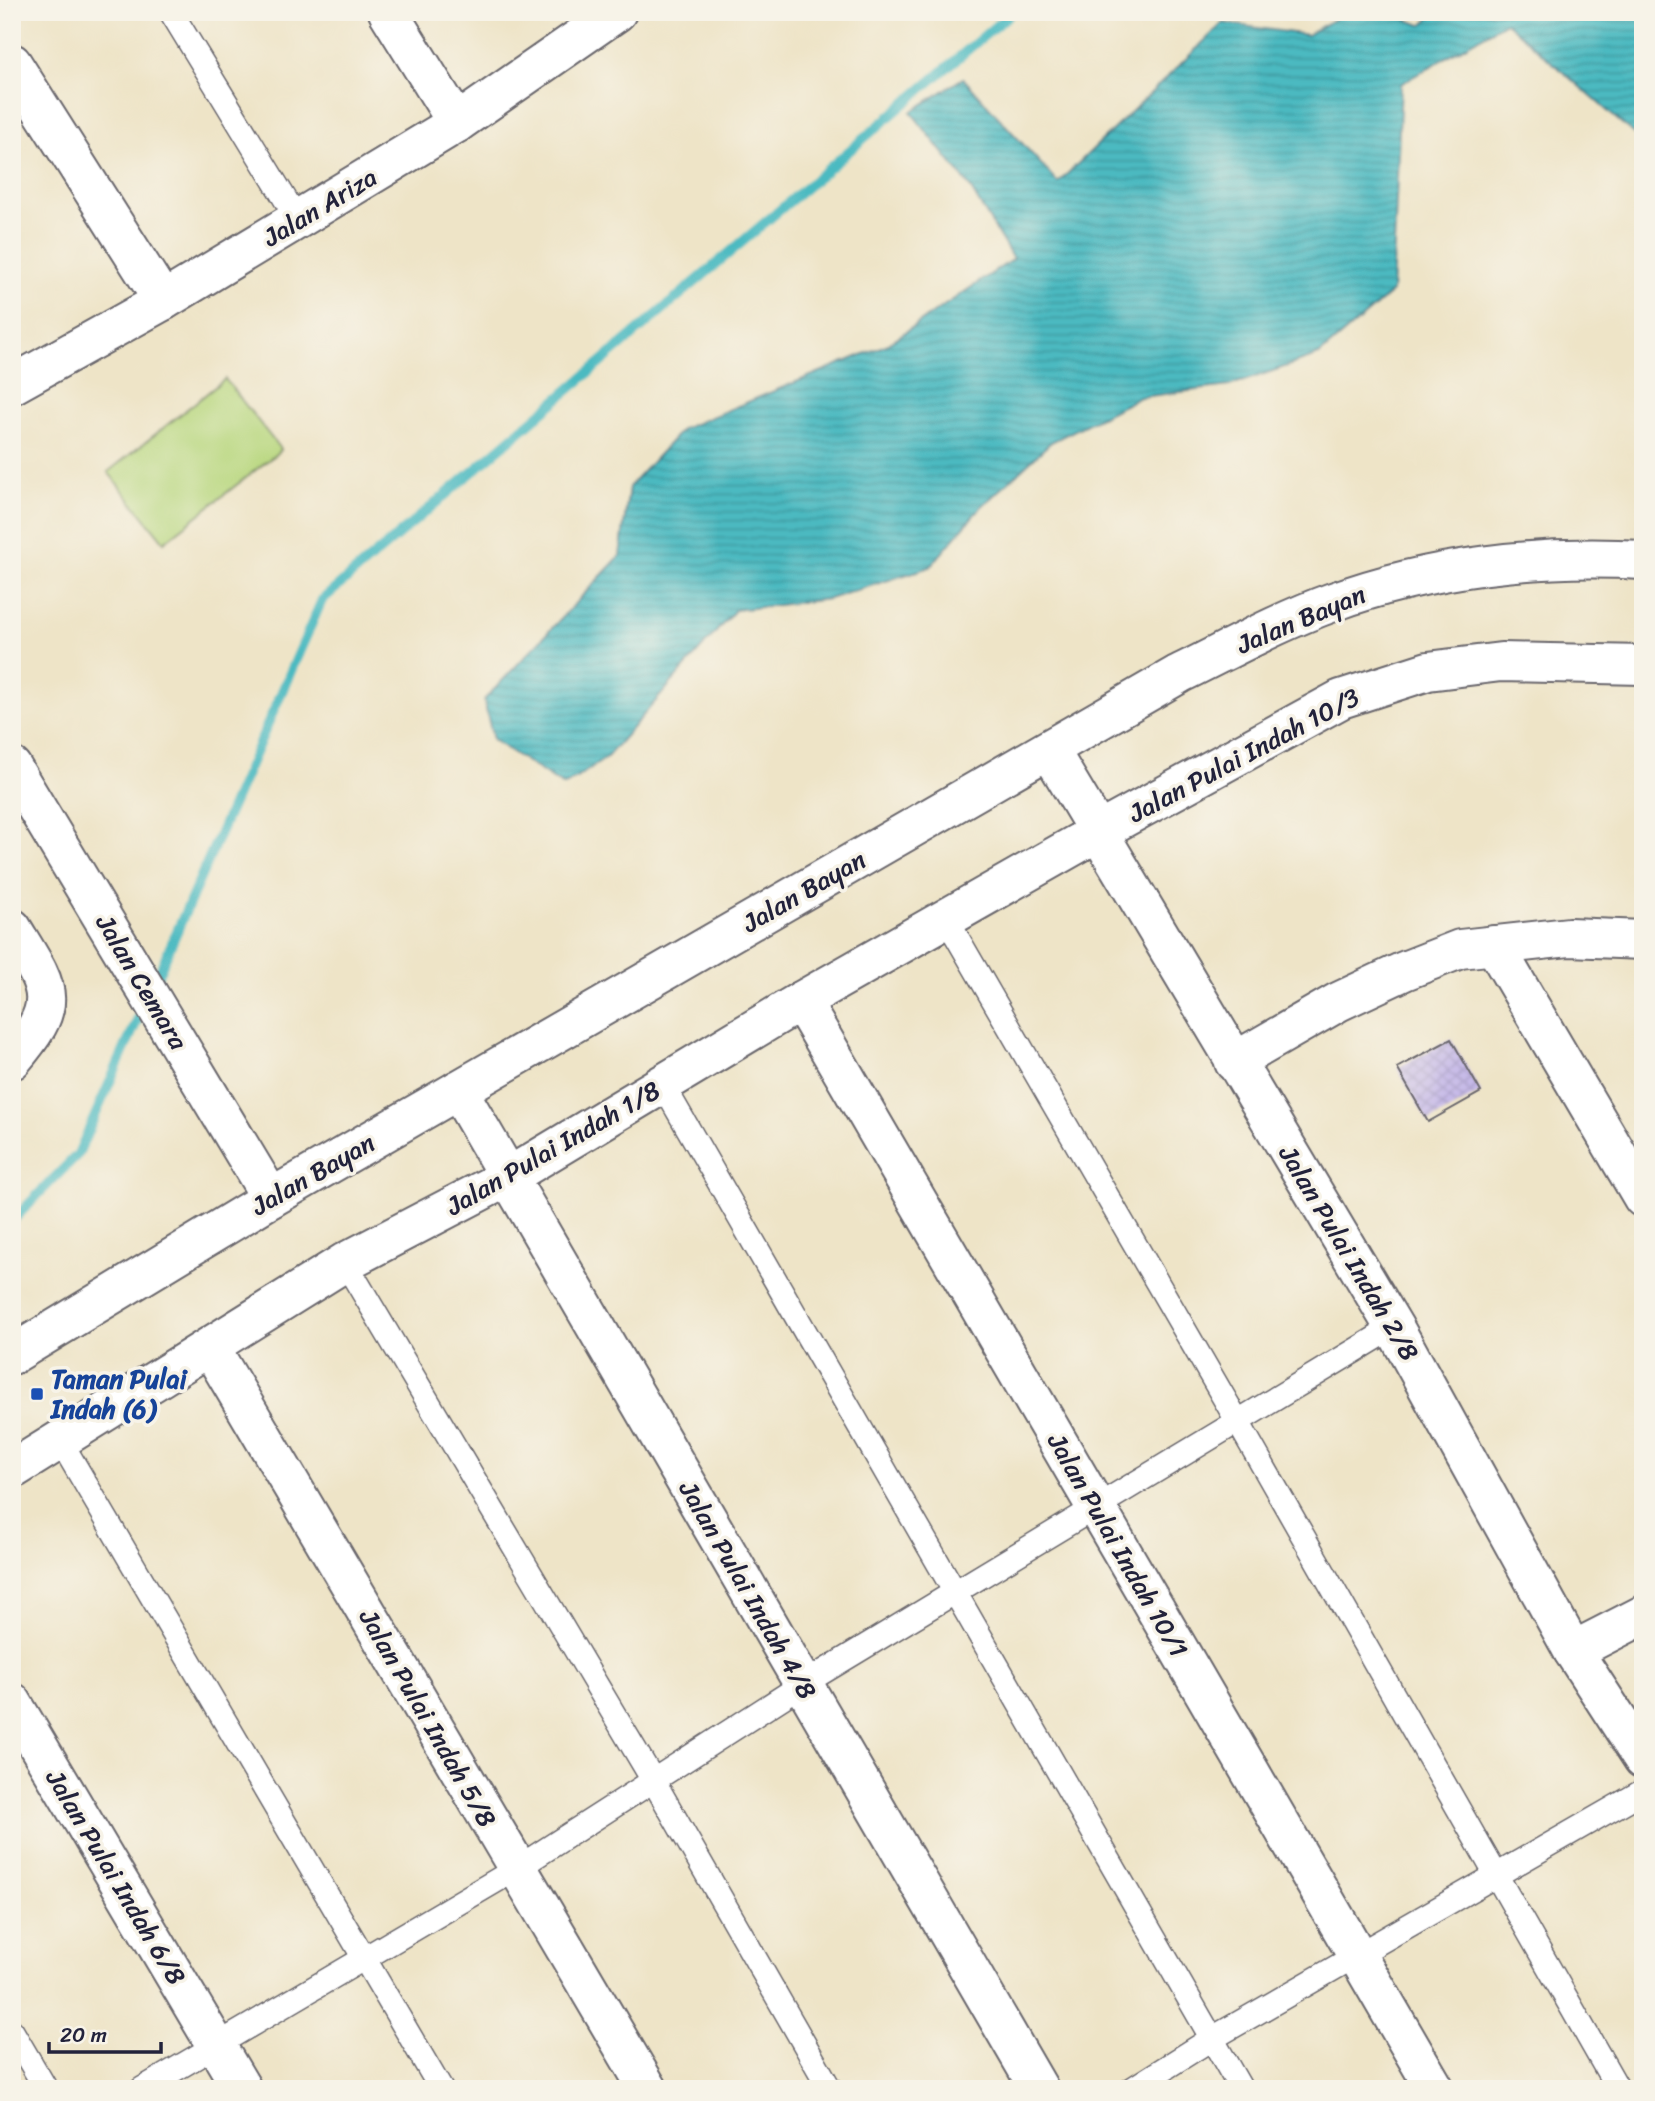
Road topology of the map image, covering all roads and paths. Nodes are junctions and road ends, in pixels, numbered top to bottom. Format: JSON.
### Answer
{"nodes":[{"id":1,"x":171,"y":12,"type":"edge"},
{"id":2,"x":388,"y":12,"type":"edge"},
{"id":3,"x":601,"y":17,"type":"edge"},
{"id":4,"x":12,"y":63,"type":"edge"},
{"id":5,"x":457,"y":122,"type":"junction"},
{"id":6,"x":298,"y":220,"type":"junction"},
{"id":7,"x":163,"y":301,"type":"junction"},
{"id":8,"x":12,"y":385,"type":"edge"},
{"id":9,"x":1643,"y":560,"type":"edge"},
{"id":10,"x":1643,"y":665,"type":"edge"},
{"id":11,"x":1050,"y":751,"type":"junction"},
{"id":12,"x":12,"y":767,"type":"edge"},
{"id":13,"x":1098,"y":832,"type":"junction"},
{"id":14,"x":947,"y":920,"type":"junction"},
{"id":15,"x":12,"y":928,"type":"edge"},
{"id":16,"x":1643,"y":940,"type":"edge"},
{"id":17,"x":1494,"y":946,"type":"junction"},
{"id":18,"x":801,"y":1001,"type":"junction"},
{"id":19,"x":12,"y":1060,"type":"edge"},
{"id":20,"x":1234,"y":1062,"type":"junction"},
{"id":21,"x":663,"y":1085,"type":"junction"},
{"id":22,"x":458,"y":1090,"type":"junction"},
{"id":23,"x":508,"y":1177,"type":"junction"},
{"id":24,"x":271,"y":1198,"type":"junction"},
{"id":25,"x":1643,"y":1198,"type":"edge"},
{"id":26,"x":345,"y":1262,"type":"junction"},
{"id":27,"x":1394,"y":1327,"type":"junction"},
{"id":28,"x":210,"y":1347,"type":"junction"},
{"id":29,"x":12,"y":1355,"type":"edge"},
{"id":30,"x":1238,"y":1422,"type":"junction"},
{"id":31,"x":61,"y":1442,"type":"junction"},
{"id":32,"x":12,"y":1471,"type":"edge"},
{"id":33,"x":1097,"y":1508,"type":"junction"},
{"id":34,"x":954,"y":1592,"type":"junction"},
{"id":35,"x":1643,"y":1615,"type":"edge"},
{"id":36,"x":1573,"y":1651,"type":"junction"},
{"id":37,"x":803,"y":1684,"type":"junction"},
{"id":38,"x":12,"y":1702,"type":"edge"},
{"id":39,"x":1643,"y":1759,"type":"edge"},
{"id":40,"x":653,"y":1780,"type":"junction"},
{"id":41,"x":1643,"y":1791,"type":"edge"},
{"id":42,"x":516,"y":1869,"type":"junction"},
{"id":43,"x":1498,"y":1874,"type":"junction"},
{"id":44,"x":1357,"y":1956,"type":"junction"},
{"id":45,"x":363,"y":1957,"type":"junction"},
{"id":46,"x":12,"y":2031,"type":"edge"},
{"id":47,"x":1211,"y":2039,"type":"junction"},
{"id":48,"x":216,"y":2046,"type":"junction"},
{"id":49,"x":46,"y":2089,"type":"edge"},
{"id":50,"x":142,"y":2089,"type":"edge"},
{"id":51,"x":242,"y":2089,"type":"edge"},
{"id":52,"x":441,"y":2089,"type":"edge"},
{"id":53,"x":648,"y":2089,"type":"edge"},
{"id":54,"x":830,"y":2089,"type":"edge"},
{"id":55,"x":1039,"y":2089,"type":"edge"},
{"id":56,"x":1132,"y":2089,"type":"edge"},
{"id":57,"x":1241,"y":2089,"type":"edge"},
{"id":58,"x":1435,"y":2089,"type":"edge"},
{"id":59,"x":1618,"y":2089,"type":"edge"}],
"edges":[{"from":1,"to":6,"type":"lane"},
{"from":2,"to":5,"type":"street"},
{"from":3,"to":5,"type":"street","name":"Jalan Ariza"},
{"from":4,"to":7,"type":"street"},
{"from":5,"to":6,"type":"street","name":"Jalan Ariza"},
{"from":6,"to":7,"type":"street","name":"Jalan Ariza"},
{"from":7,"to":8,"type":"street","name":"Jalan Ariza"},
{"from":9,"to":11,"type":"street","name":"Jalan Bayan"},
{"from":10,"to":13,"type":"street","name":"Jalan Pulai Indah 10/3"},
{"from":11,"to":13,"type":"street","name":"Jalan Pulai Indah 2/8"},
{"from":11,"to":22,"type":"street","name":"Jalan Bayan"},
{"from":12,"to":24,"type":"street","name":"Jalan Cemara"},
{"from":13,"to":14,"type":"street","name":"Jalan Pulai Indah 1/8"},
{"from":13,"to":20,"type":"street","name":"Jalan Pulai Indah 2/8"},
{"from":14,"to":18,"type":"street","name":"Jalan Pulai Indah 1/8"},
{"from":14,"to":30,"type":"lane"},
{"from":15,"to":19,"type":"street"},
{"from":16,"to":17,"type":"street"},
{"from":17,"to":20,"type":"street"},
{"from":17,"to":25,"type":"street"},
{"from":18,"to":21,"type":"street","name":"Jalan Pulai Indah 1/8"},
{"from":18,"to":33,"type":"street","name":"Jalan Pulai Indah 10/1"},
{"from":20,"to":27,"type":"street","name":"Jalan Pulai Indah 2/8"},
{"from":21,"to":23,"type":"street","name":"Jalan Pulai Indah 1/8"},
{"from":21,"to":34,"type":"lane"},
{"from":22,"to":23,"type":"street","name":"Jalan Pulai Indah 4/8"},
{"from":22,"to":24,"type":"street","name":"Jalan Bayan"},
{"from":23,"to":26,"type":"street","name":"Jalan Pulai Indah 1/8"},
{"from":23,"to":37,"type":"street","name":"Jalan Pulai Indah 4/8"},
{"from":24,"to":29,"type":"street","name":"Jalan Bayan"},
{"from":26,"to":28,"type":"street","name":"Jalan Pulai Indah 1/8"},
{"from":26,"to":40,"type":"lane"},
{"from":27,"to":30,"type":"lane"},
{"from":27,"to":36,"type":"street","name":"Jalan Pulai Indah 2/8"},
{"from":28,"to":31,"type":"street","name":"Jalan Pulai Indah 1/8"},
{"from":28,"to":42,"type":"street","name":"Jalan Pulai Indah 5/8"},
{"from":30,"to":33,"type":"lane"},
{"from":30,"to":43,"type":"lane"},
{"from":31,"to":32,"type":"street","name":"Jalan Pulai Indah 1/8"},
{"from":31,"to":45,"type":"lane"},
{"from":33,"to":34,"type":"lane"},
{"from":33,"to":44,"type":"street","name":"Jalan Pulai Indah 10/1"},
{"from":34,"to":37,"type":"lane"},
{"from":34,"to":47,"type":"lane"},
{"from":35,"to":36,"type":"street"},
{"from":36,"to":39,"type":"street","name":"Jalan Pulai Indah 2/8"},
{"from":37,"to":40,"type":"lane"},
{"from":37,"to":55,"type":"street","name":"Jalan Pulai Indah 4/8"},
{"from":38,"to":48,"type":"street","name":"Jalan Pulai Indah 6/8"},
{"from":40,"to":42,"type":"lane"},
{"from":40,"to":54,"type":"lane"},
{"from":41,"to":43,"type":"lane"},
{"from":42,"to":45,"type":"lane"},
{"from":42,"to":53,"type":"street","name":"Jalan Pulai Indah 5/8"},
{"from":43,"to":44,"type":"lane"},
{"from":43,"to":59,"type":"lane"},
{"from":44,"to":47,"type":"lane"},
{"from":44,"to":58,"type":"street","name":"Jalan Pulai Indah 10/1"},
{"from":45,"to":48,"type":"lane"},
{"from":45,"to":52,"type":"lane"},
{"from":46,"to":49,"type":"lane"},
{"from":47,"to":56,"type":"lane"},
{"from":47,"to":57,"type":"lane"},
{"from":48,"to":50,"type":"lane"},
{"from":48,"to":51,"type":"street","name":"Jalan Pulai Indah 6/8"}]}
